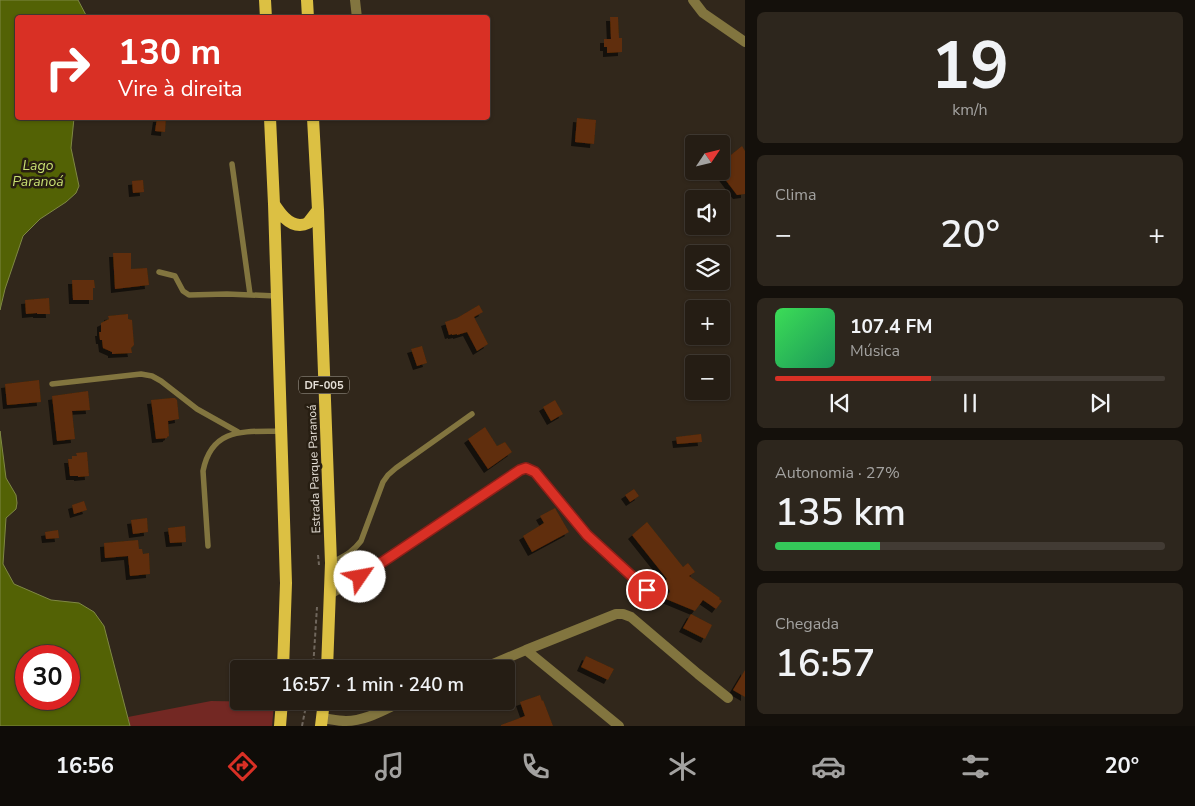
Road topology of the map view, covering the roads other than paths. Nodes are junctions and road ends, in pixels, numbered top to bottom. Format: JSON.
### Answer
{"nodes":[{"id":1,"x":265,"y":0,"type":"edge"},
{"id":2,"x":307,"y":0,"type":"edge"},
{"id":3,"x":355,"y":0,"type":"edge"},
{"id":4,"x":693,"y":0,"type":"edge"},
{"id":5,"x":266,"y":15,"type":"edge"},
{"id":6,"x":308,"y":15,"type":"edge"},
{"id":7,"x":357,"y":15,"type":"edge"},
{"id":8,"x":745,"y":42,"type":"edge"},
{"id":9,"x":270,"y":120,"type":"edge"},
{"id":10,"x":313,"y":120,"type":"edge"},
{"id":11,"x":232,"y":164,"type":"dead end"},
{"id":12,"x":274,"y":204,"type":"junction"},
{"id":13,"x":318,"y":210,"type":"junction"},
{"id":14,"x":159,"y":272,"type":"dead end"},
{"id":15,"x":250,"y":294,"type":"junction"},
{"id":16,"x":277,"y":296,"type":"junction"},
{"id":17,"x":52,"y":384,"type":"dead end"},
{"id":18,"x":472,"y":414,"type":"dead end"},
{"id":19,"x":282,"y":431,"type":"junction"},
{"id":20,"x":238,"y":432,"type":"junction"},
{"id":21,"x":208,"y":546,"type":"dead end"},
{"id":22,"x":331,"y":563,"type":"junction"},
{"id":23,"x":330,"y":594,"type":"junction"},
{"id":24,"x":658,"y":599,"type":"dead end"},
{"id":25,"x":526,"y":650,"type":"junction"},
{"id":26,"x":283,"y":660,"type":"edge"},
{"id":27,"x":327,"y":660,"type":"edge"},
{"id":28,"x":502,"y":660,"type":"edge"},
{"id":29,"x":728,"y":698,"type":"dead end"},
{"id":30,"x":281,"y":710,"type":"edge"},
{"id":31,"x":384,"y":710,"type":"edge"},
{"id":32,"x":322,"y":722,"type":"edge"},
{"id":33,"x":280,"y":726,"type":"edge"},
{"id":34,"x":619,"y":726,"type":"edge"}],
"edges":[{"from":1,"to":5,"type":"main road"},
{"from":2,"to":6,"type":"main road"},
{"from":3,"to":7,"type":"street"},
{"from":4,"to":8,"type":"street"},
{"from":9,"to":12,"type":"main road","number":"DF-005"},
{"from":10,"to":13,"type":"main road","name":"Estrada Parque Paranoá","number":"DF-005"},
{"from":11,"to":15,"type":"lane"},
{"from":12,"to":13,"type":"main road"},
{"from":12,"to":16,"type":"main road","number":"DF-005"},
{"from":13,"to":22,"type":"main road","name":"Estrada Parque Paranoá","number":"DF-005"},
{"from":14,"to":15,"type":"lane"},
{"from":15,"to":16,"type":"lane"},
{"from":16,"to":19,"type":"main road","number":"DF-005"},
{"from":17,"to":20,"type":"lane"},
{"from":18,"to":22,"type":"lane"},
{"from":19,"to":20,"type":"lane"},
{"from":19,"to":26,"type":"main road","number":"DF-005"},
{"from":20,"to":21,"type":"lane"},
{"from":22,"to":23,"type":"main road","name":"Estrada Parque Paranoá","number":"DF-005"},
{"from":23,"to":24,"type":"street"},
{"from":23,"to":27,"type":"main road","name":"Estrada Parque Paranoá","number":"DF-005"},
{"from":25,"to":28,"type":"street"},
{"from":25,"to":29,"type":"street"},
{"from":25,"to":34,"type":"street"},
{"from":30,"to":33,"type":"main road"},
{"from":31,"to":32,"type":"street"}]}
